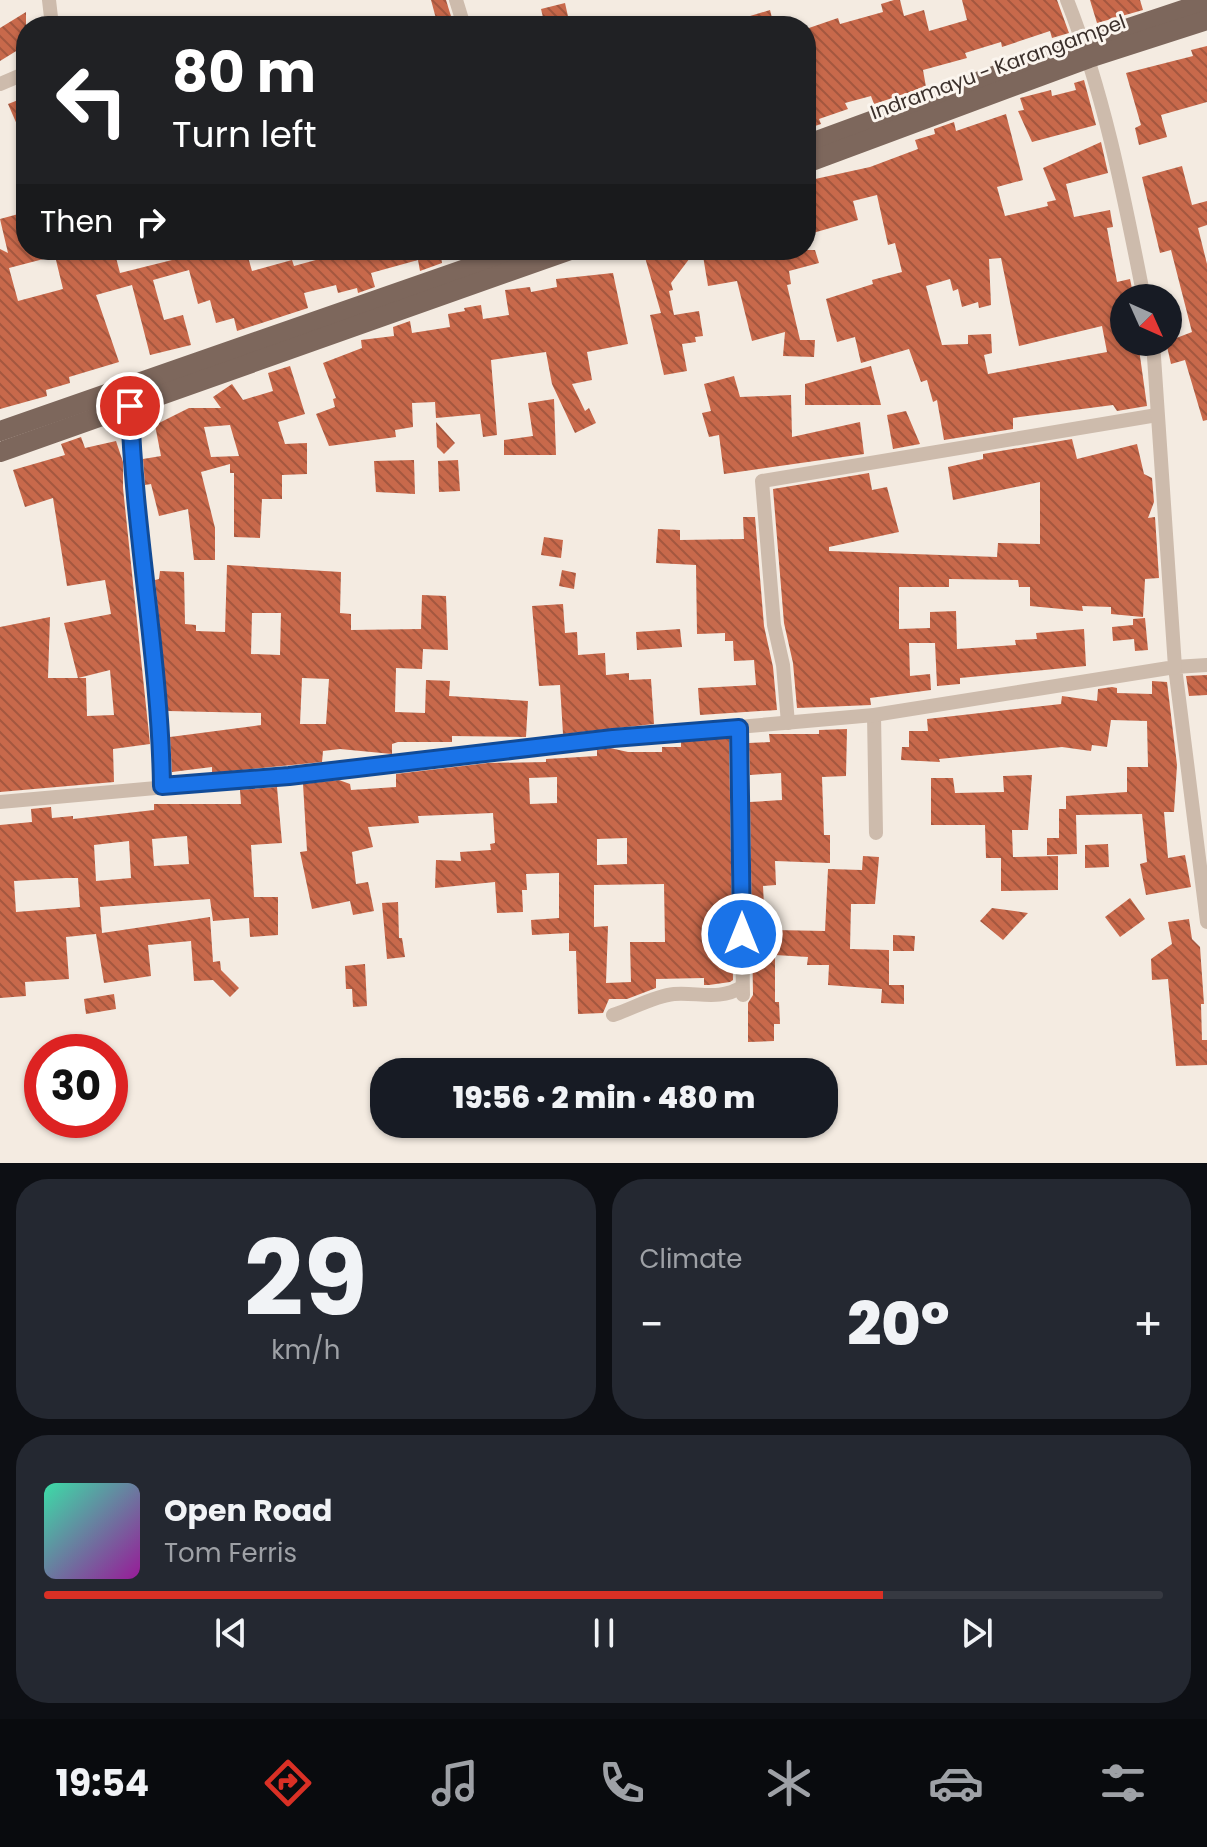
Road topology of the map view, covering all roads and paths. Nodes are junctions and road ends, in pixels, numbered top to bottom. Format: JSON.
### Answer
{"nodes":[{"id":1,"x":1067,"y":0,"type":"edge"},
{"id":2,"x":1207,"y":2,"type":"edge"},
{"id":3,"x":1207,"y":20,"type":"edge"},
{"id":4,"x":1086,"y":50,"type":"junction"},
{"id":5,"x":816,"y":142,"type":"edge"},
{"id":6,"x":816,"y":159,"type":"edge"},
{"id":7,"x":501,"y":260,"type":"edge"},
{"id":8,"x":1141,"y":284,"type":"edge"},
{"id":9,"x":302,"y":336,"type":"junction"},
{"id":10,"x":1154,"y":356,"type":"edge"},
{"id":11,"x":130,"y":406,"type":"junction"},
{"id":12,"x":1157,"y":415,"type":"junction"},
{"id":13,"x":0,"y":431,"type":"edge"},
{"id":14,"x":0,"y":452,"type":"edge"},
{"id":15,"x":1207,"y":665,"type":"edge"},
{"id":16,"x":1175,"y":667,"type":"junction"},
{"id":17,"x":874,"y":715,"type":"junction"},
{"id":18,"x":788,"y":723,"type":"junction"},
{"id":19,"x":739,"y":728,"type":"junction"},
{"id":20,"x":162,"y":786,"type":"junction"},
{"id":21,"x":0,"y":802,"type":"edge"},
{"id":22,"x":876,"y":833,"type":"dead end"},
{"id":23,"x":1207,"y":922,"type":"edge"},
{"id":24,"x":613,"y":1015,"type":"dead end"}],
"edges":[{"from":1,"to":4,"type":"street"},
{"from":2,"to":4,"type":"main road","name":"Indramayu - Karangampel"},
{"from":3,"to":4,"type":"main road","name":"Indramayu - Karangampel"},
{"from":4,"to":5,"type":"main road","name":"Indramayu - Karangampel"},
{"from":4,"to":6,"type":"main road","name":"Indramayu - Karangampel"},
{"from":4,"to":8,"type":"street"},
{"from":7,"to":9,"type":"main road"},
{"from":9,"to":11,"type":"main road"},
{"from":9,"to":13,"type":"main road"},
{"from":10,"to":12,"type":"street"},
{"from":11,"to":14,"type":"main road"},
{"from":11,"to":20,"type":"street"},
{"from":12,"to":16,"type":"street"},
{"from":12,"to":18,"type":"street"},
{"from":15,"to":16,"type":"street"},
{"from":16,"to":17,"type":"street"},
{"from":16,"to":23,"type":"street"},
{"from":17,"to":18,"type":"street"},
{"from":17,"to":22,"type":"street"},
{"from":18,"to":19,"type":"street"},
{"from":19,"to":20,"type":"street"},
{"from":19,"to":24,"type":"street"},
{"from":20,"to":21,"type":"street"}]}
